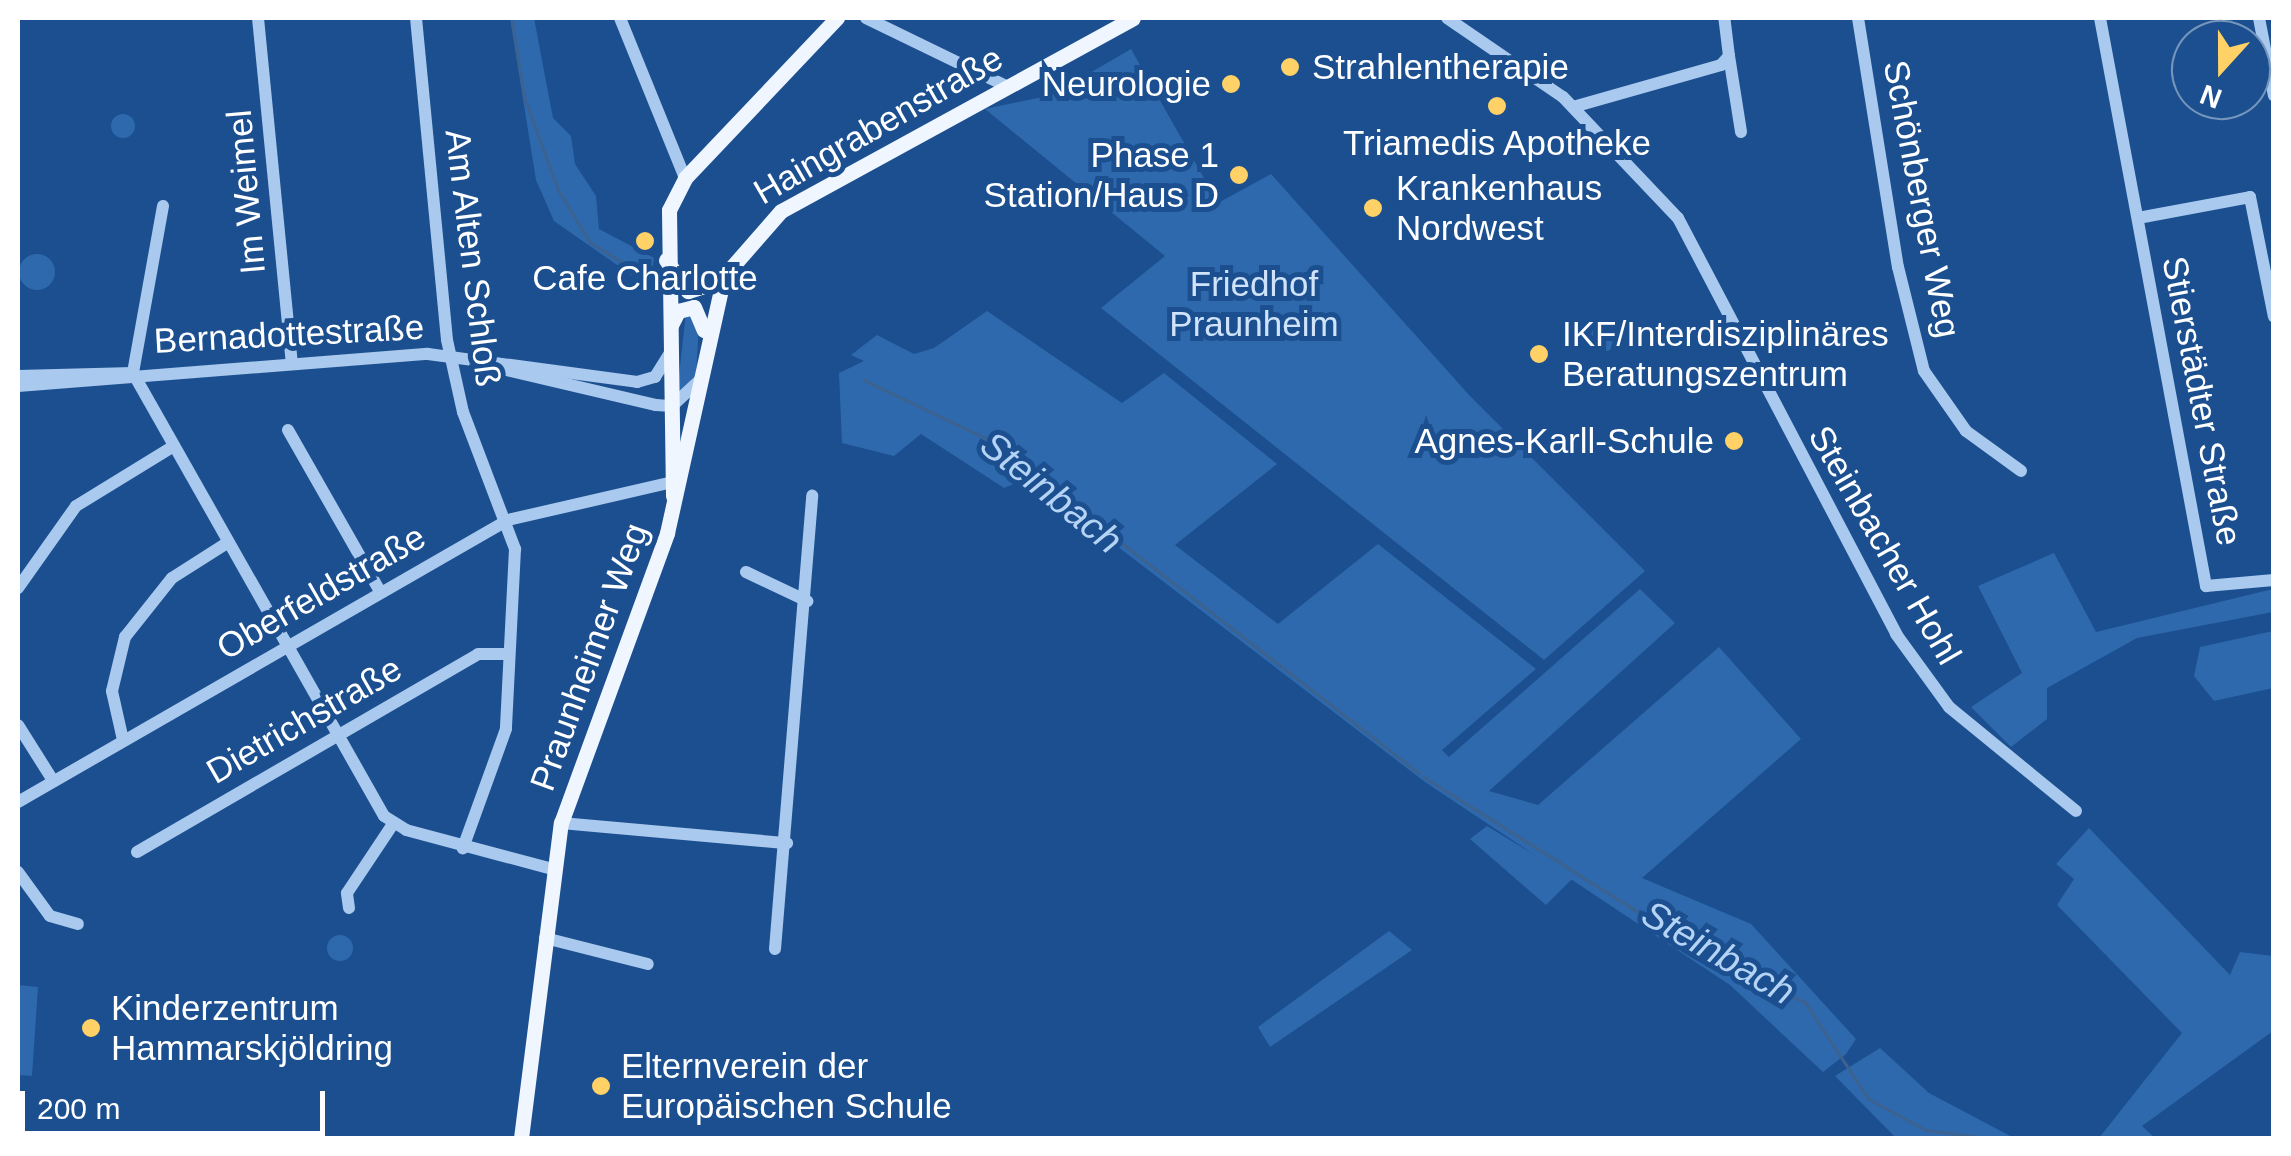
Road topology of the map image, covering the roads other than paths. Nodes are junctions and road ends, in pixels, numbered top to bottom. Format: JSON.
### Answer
{"nodes":[{"id":1,"x":258,"y":18,"type":"edge"},
{"id":2,"x":416,"y":18,"type":"edge"},
{"id":3,"x":620,"y":18,"type":"edge"},
{"id":4,"x":837,"y":18,"type":"edge"},
{"id":5,"x":866,"y":18,"type":"edge"},
{"id":6,"x":1133,"y":18,"type":"edge"},
{"id":7,"x":1447,"y":18,"type":"edge"},
{"id":8,"x":1724,"y":18,"type":"edge"},
{"id":9,"x":1858,"y":18,"type":"edge"},
{"id":10,"x":2100,"y":18,"type":"edge"},
{"id":11,"x":2259,"y":18,"type":"edge"},
{"id":12,"x":1729,"y":56,"type":"junction"},
{"id":13,"x":1006,"y":86,"type":"junction"},
{"id":14,"x":2274,"y":96,"type":"edge"},
{"id":15,"x":1574,"y":107,"type":"junction"},
{"id":16,"x":1741,"y":132,"type":"dead end"},
{"id":17,"x":685,"y":178,"type":"junction"},
{"id":18,"x":163,"y":206,"type":"dead end"},
{"id":19,"x":2138,"y":218,"type":"junction"},
{"id":20,"x":665,"y":257,"type":"junction"},
{"id":21,"x":724,"y":276,"type":"junction"},
{"id":22,"x":2274,"y":317,"type":"edge"},
{"id":23,"x":670,"y":326,"type":"junction"},
{"id":24,"x":706,"y":344,"type":"junction"},
{"id":25,"x":671,"y":351,"type":"junction"},
{"id":26,"x":450,"y":354,"type":"junction"},
{"id":27,"x":292,"y":362,"type":"junction"},
{"id":28,"x":133,"y":373,"type":"junction"},
{"id":29,"x":703,"y":375,"type":"junction"},
{"id":30,"x":18,"y":376,"type":"edge"},
{"id":31,"x":18,"y":386,"type":"edge"},
{"id":32,"x":672,"y":406,"type":"junction"},
{"id":33,"x":288,"y":430,"type":"dead end"},
{"id":34,"x":174,"y":446,"type":"junction"},
{"id":35,"x":2021,"y":471,"type":"dead end"},
{"id":36,"x":672,"y":482,"type":"junction"},
{"id":37,"x":812,"y":496,"type":"dead end"},
{"id":38,"x":673,"y":515,"type":"junction"},
{"id":39,"x":508,"y":520,"type":"junction"},
{"id":40,"x":228,"y":542,"type":"junction"},
{"id":41,"x":746,"y":572,"type":"dead end"},
{"id":42,"x":2274,"y":580,"type":"edge"},
{"id":43,"x":18,"y":588,"type":"edge"},
{"id":44,"x":380,"y":591,"type":"junction"},
{"id":45,"x":806,"y":601,"type":"junction"},
{"id":46,"x":287,"y":646,"type":"junction"},
{"id":47,"x":505,"y":654,"type":"junction"},
{"id":48,"x":18,"y":725,"type":"edge"},
{"id":49,"x":338,"y":734,"type":"junction"},
{"id":50,"x":123,"y":740,"type":"junction"},
{"id":51,"x":52,"y":779,"type":"junction"},
{"id":52,"x":18,"y":802,"type":"edge"},
{"id":53,"x":2076,"y":811,"type":"dead end"},
{"id":54,"x":392,"y":824,"type":"junction"},
{"id":55,"x":561,"y":824,"type":"junction"},
{"id":56,"x":787,"y":843,"type":"junction"},
{"id":57,"x":464,"y":848,"type":"junction"},
{"id":58,"x":136,"y":852,"type":"dead end"},
{"id":59,"x":553,"y":869,"type":"junction"},
{"id":60,"x":18,"y":872,"type":"edge"},
{"id":61,"x":349,"y":908,"type":"dead end"},
{"id":62,"x":78,"y":924,"type":"dead end"},
{"id":63,"x":545,"y":938,"type":"junction"},
{"id":64,"x":775,"y":948,"type":"dead end"},
{"id":65,"x":648,"y":964,"type":"dead end"},
{"id":66,"x":521,"y":1138,"type":"edge"}],
"edges":[{"from":1,"to":27,"type":"street","name":"Im Weimel"},
{"from":2,"to":26,"type":"street","name":"Am Alten Schloß"},
{"from":3,"to":17,"type":"street"},
{"from":4,"to":17,"type":"main road"},
{"from":5,"to":13,"type":"street"},
{"from":6,"to":13,"type":"main road","name":"Haingrabenstraße"},
{"from":7,"to":15,"type":"street","name":"Steinbacher Hohl"},
{"from":8,"to":12,"type":"street"},
{"from":9,"to":35,"type":"street","name":"Schönberger Weg"},
{"from":10,"to":19,"type":"street","name":"Stierstädter Straße"},
{"from":11,"to":14,"type":"street"},
{"from":12,"to":15,"type":"street"},
{"from":12,"to":16,"type":"street"},
{"from":13,"to":21,"type":"main road","name":"Haingrabenstraße"},
{"from":15,"to":53,"type":"street","name":"Steinbacher Hohl"},
{"from":17,"to":20,"type":"main road","name":"Praunheimer Weg"},
{"from":18,"to":28,"type":"street","name":"Bernadottestraße"},
{"from":19,"to":22,"type":"street","name":"Stierstädter Straße"},
{"from":19,"to":42,"type":"street","name":"Stierstädter Straße"},
{"from":20,"to":21,"type":"main road"},
{"from":20,"to":23,"type":"main road","name":"Praunheimer Weg"},
{"from":21,"to":24,"type":"main road","name":"Praunheimer Weg"},
{"from":23,"to":24,"type":"main road"},
{"from":23,"to":25,"type":"main road","name":"Praunheimer Weg"},
{"from":24,"to":29,"type":"main road","name":"Praunheimer Weg"},
{"from":25,"to":26,"type":"street"},
{"from":25,"to":32,"type":"main road","name":"Praunheimer Weg"},
{"from":26,"to":27,"type":"street","name":"Bernadottestraße"},
{"from":26,"to":32,"type":"street"},
{"from":26,"to":39,"type":"street","name":"Am Alten Schloß"},
{"from":27,"to":28,"type":"street","name":"Bernadottestraße"},
{"from":28,"to":30,"type":"street","name":"Bernadottestraße"},
{"from":28,"to":31,"type":"street","name":"Bernadottestraße"},
{"from":28,"to":34,"type":"street"},
{"from":29,"to":32,"type":"street"},
{"from":29,"to":38,"type":"main road","name":"Praunheimer Weg"},
{"from":32,"to":36,"type":"main road","name":"Praunheimer Weg"},
{"from":33,"to":44,"type":"street"},
{"from":34,"to":40,"type":"street"},
{"from":34,"to":43,"type":"street"},
{"from":36,"to":38,"type":"main road","name":"Praunheimer Weg"},
{"from":36,"to":39,"type":"street","name":"Oberfeldstraße"},
{"from":37,"to":45,"type":"street"},
{"from":38,"to":55,"type":"main road","name":"Praunheimer Weg"},
{"from":39,"to":44,"type":"street","name":"Oberfeldstraße"},
{"from":39,"to":47,"type":"street","name":"Am Alten Schloß"},
{"from":40,"to":46,"type":"street"},
{"from":40,"to":50,"type":"street"},
{"from":41,"to":45,"type":"street"},
{"from":44,"to":46,"type":"street","name":"Oberfeldstraße"},
{"from":45,"to":56,"type":"street"},
{"from":46,"to":49,"type":"street"},
{"from":46,"to":50,"type":"street","name":"Oberfeldstraße"},
{"from":47,"to":49,"type":"street","name":"Dietrichstraße"},
{"from":47,"to":57,"type":"street","name":"Am Alten Schloß"},
{"from":48,"to":51,"type":"street"},
{"from":49,"to":54,"type":"street"},
{"from":49,"to":58,"type":"street","name":"Dietrichstraße"},
{"from":50,"to":51,"type":"street","name":"Oberfeldstraße"},
{"from":51,"to":52,"type":"street","name":"Oberfeldstraße"},
{"from":54,"to":57,"type":"street"},
{"from":54,"to":61,"type":"street"},
{"from":55,"to":56,"type":"street"},
{"from":55,"to":59,"type":"main road","name":"Praunheimer Weg"},
{"from":56,"to":64,"type":"street"},
{"from":57,"to":59,"type":"street"},
{"from":59,"to":63,"type":"main road","name":"Praunheimer Weg"},
{"from":60,"to":62,"type":"street"},
{"from":63,"to":65,"type":"street"},
{"from":63,"to":66,"type":"main road","name":"Praunheimer Weg"}]}
